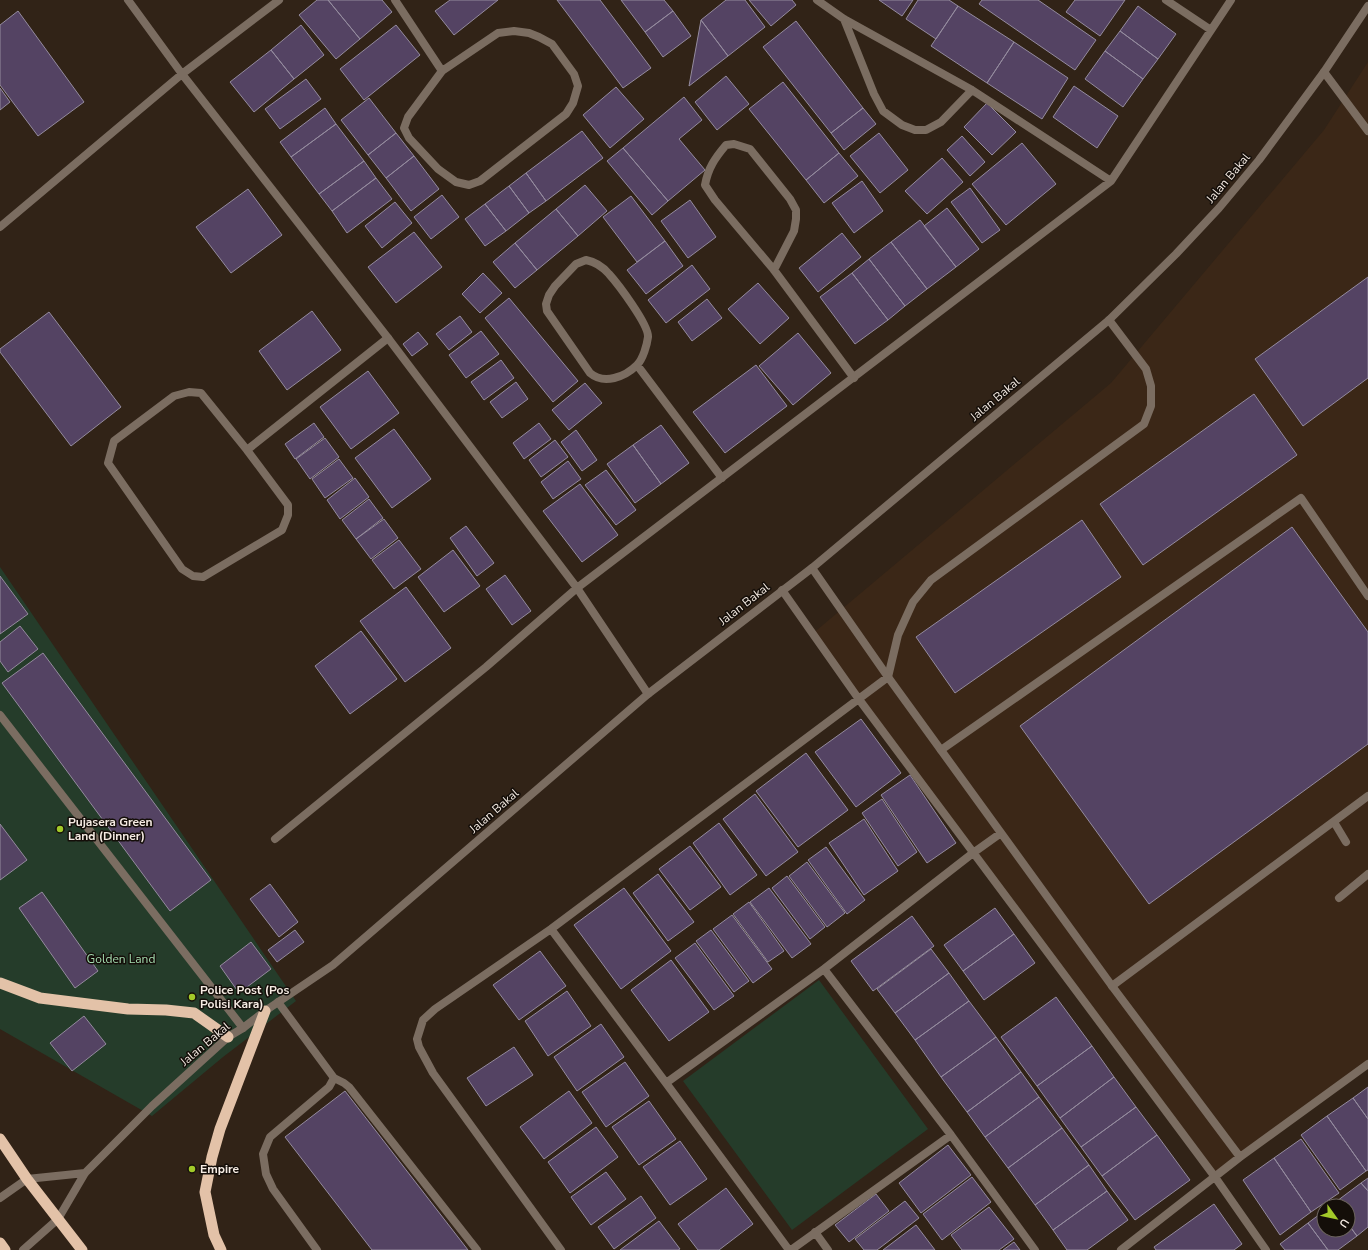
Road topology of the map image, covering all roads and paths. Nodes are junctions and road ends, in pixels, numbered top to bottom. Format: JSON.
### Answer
{"nodes":[{"id":1,"x":128,"y":0,"type":"edge"},
{"id":2,"x":279,"y":0,"type":"edge"},
{"id":3,"x":395,"y":0,"type":"edge"},
{"id":4,"x":817,"y":0,"type":"edge"},
{"id":5,"x":1166,"y":0,"type":"edge"},
{"id":6,"x":1231,"y":0,"type":"edge"},
{"id":7,"x":1368,"y":6,"type":"edge"},
{"id":8,"x":844,"y":19,"type":"junction"},
{"id":9,"x":1211,"y":30,"type":"junction"},
{"id":10,"x":442,"y":71,"type":"junction"},
{"id":11,"x":1324,"y":72,"type":"junction"},
{"id":12,"x":182,"y":74,"type":"junction"},
{"id":13,"x":972,"y":90,"type":"junction"},
{"id":14,"x":1368,"y":131,"type":"edge"},
{"id":15,"x":1110,"y":181,"type":"junction"},
{"id":16,"x":0,"y":227,"type":"edge"},
{"id":17,"x":774,"y":270,"type":"junction"},
{"id":18,"x":1109,"y":320,"type":"junction"},
{"id":19,"x":388,"y":338,"type":"junction"},
{"id":20,"x":637,"y":365,"type":"junction"},
{"id":21,"x":854,"y":378,"type":"junction"},
{"id":22,"x":247,"y":450,"type":"junction"},
{"id":23,"x":722,"y":478,"type":"junction"},
{"id":24,"x":812,"y":568,"type":"junction"},
{"id":25,"x":577,"y":588,"type":"junction"},
{"id":26,"x":782,"y":590,"type":"junction"},
{"id":27,"x":1368,"y":596,"type":"edge"},
{"id":28,"x":888,"y":676,"type":"junction"},
{"id":29,"x":648,"y":694,"type":"junction"},
{"id":30,"x":858,"y":698,"type":"junction"},
{"id":31,"x":0,"y":715,"type":"edge"},
{"id":32,"x":941,"y":750,"type":"junction"},
{"id":33,"x":1368,"y":796,"type":"edge"},
{"id":34,"x":1334,"y":822,"type":"junction"},
{"id":35,"x":1001,"y":833,"type":"junction"},
{"id":36,"x":275,"y":839,"type":"dead end"},
{"id":37,"x":1346,"y":842,"type":"dead end"},
{"id":38,"x":973,"y":853,"type":"junction"},
{"id":39,"x":1368,"y":874,"type":"edge"},
{"id":40,"x":1339,"y":898,"type":"dead end"},
{"id":41,"x":551,"y":930,"type":"junction"},
{"id":42,"x":824,"y":970,"type":"junction"},
{"id":43,"x":0,"y":983,"type":"edge"},
{"id":44,"x":1112,"y":986,"type":"junction"},
{"id":45,"x":278,"y":1002,"type":"junction"},
{"id":46,"x":265,"y":1010,"type":"junction"},
{"id":47,"x":243,"y":1028,"type":"junction"},
{"id":48,"x":228,"y":1037,"type":"junction"},
{"id":49,"x":1368,"y":1064,"type":"edge"},
{"id":50,"x":334,"y":1078,"type":"junction"},
{"id":51,"x":666,"y":1082,"type":"junction"},
{"id":52,"x":951,"y":1134,"type":"junction"},
{"id":53,"x":0,"y":1138,"type":"edge"},
{"id":54,"x":1240,"y":1157,"type":"junction"},
{"id":55,"x":86,"y":1173,"type":"junction"},
{"id":56,"x":1215,"y":1177,"type":"junction"},
{"id":57,"x":27,"y":1179,"type":"junction"},
{"id":58,"x":0,"y":1198,"type":"edge"},
{"id":59,"x":58,"y":1219,"type":"junction"},
{"id":60,"x":815,"y":1232,"type":"junction"},
{"id":61,"x":0,"y":1243,"type":"edge"},
{"id":62,"x":5,"y":1250,"type":"edge"},
{"id":63,"x":23,"y":1250,"type":"edge"},
{"id":64,"x":82,"y":1250,"type":"edge"},
{"id":65,"x":221,"y":1250,"type":"edge"},
{"id":66,"x":317,"y":1250,"type":"edge"},
{"id":67,"x":477,"y":1250,"type":"edge"},
{"id":68,"x":561,"y":1250,"type":"edge"},
{"id":69,"x":790,"y":1250,"type":"edge"},
{"id":70,"x":828,"y":1250,"type":"edge"},
{"id":71,"x":1035,"y":1250,"type":"edge"},
{"id":72,"x":1121,"y":1250,"type":"edge"},
{"id":73,"x":1266,"y":1250,"type":"edge"}],
"edges":[{"from":1,"to":12,"type":"street"},
{"from":2,"to":12,"type":"street"},
{"from":3,"to":10,"type":"street"},
{"from":4,"to":8,"type":"street"},
{"from":5,"to":9,"type":"street"},
{"from":6,"to":9,"type":"street"},
{"from":7,"to":11,"type":"street","name":"Jalan Bakal"},
{"from":8,"to":13,"type":"street"},
{"from":8,"to":13,"type":"street"},
{"from":9,"to":15,"type":"street"},
{"from":10,"to":10,"type":"street"},
{"from":11,"to":14,"type":"street"},
{"from":11,"to":18,"type":"street","name":"Jalan Bakal"},
{"from":12,"to":16,"type":"street"},
{"from":12,"to":19,"type":"street"},
{"from":13,"to":15,"type":"street"},
{"from":15,"to":21,"type":"street"},
{"from":17,"to":17,"type":"street"},
{"from":17,"to":21,"type":"street"},
{"from":18,"to":24,"type":"street","name":"Jalan Bakal"},
{"from":18,"to":28,"type":"street"},
{"from":19,"to":22,"type":"street"},
{"from":19,"to":25,"type":"street"},
{"from":20,"to":20,"type":"street"},
{"from":20,"to":23,"type":"street"},
{"from":21,"to":23,"type":"street"},
{"from":22,"to":22,"type":"street"},
{"from":23,"to":25,"type":"street"},
{"from":24,"to":26,"type":"street","name":"Jalan Bakal"},
{"from":24,"to":28,"type":"street"},
{"from":25,"to":29,"type":"street"},
{"from":25,"to":36,"type":"street"},
{"from":26,"to":29,"type":"street","name":"Jalan Bakal"},
{"from":26,"to":30,"type":"street"},
{"from":27,"to":32,"type":"street"},
{"from":28,"to":30,"type":"street"},
{"from":28,"to":32,"type":"street"},
{"from":29,"to":45,"type":"street","name":"Jalan Bakal"},
{"from":30,"to":38,"type":"street"},
{"from":30,"to":41,"type":"street"},
{"from":31,"to":47,"type":"street"},
{"from":32,"to":35,"type":"street"},
{"from":33,"to":34,"type":"street"},
{"from":34,"to":37,"type":"street"},
{"from":34,"to":44,"type":"street"},
{"from":35,"to":38,"type":"street"},
{"from":35,"to":44,"type":"street"},
{"from":38,"to":42,"type":"street"},
{"from":38,"to":56,"type":"street"},
{"from":39,"to":40,"type":"street"},
{"from":41,"to":51,"type":"street"},
{"from":41,"to":68,"type":"street"},
{"from":42,"to":51,"type":"street"},
{"from":42,"to":52,"type":"street"},
{"from":43,"to":48,"type":"highway"},
{"from":44,"to":54,"type":"street"},
{"from":45,"to":46,"type":"street","name":"Jalan Bakal"},
{"from":45,"to":50,"type":"street"},
{"from":46,"to":47,"type":"street","name":"Jalan Bakal"},
{"from":46,"to":65,"type":"highway"},
{"from":47,"to":48,"type":"street","name":"Jalan Bakal"},
{"from":48,"to":55,"type":"street","name":"Jalan Bakal"},
{"from":49,"to":54,"type":"street"},
{"from":50,"to":66,"type":"street"},
{"from":50,"to":67,"type":"street"},
{"from":51,"to":69,"type":"street"},
{"from":52,"to":60,"type":"street"},
{"from":52,"to":71,"type":"street"},
{"from":53,"to":57,"type":"highway"},
{"from":54,"to":56,"type":"street"},
{"from":55,"to":57,"type":"street"},
{"from":55,"to":59,"type":"street","name":"Jalan Bakal"},
{"from":56,"to":72,"type":"street"},
{"from":56,"to":73,"type":"street"},
{"from":57,"to":58,"type":"street"},
{"from":57,"to":59,"type":"highway"},
{"from":59,"to":63,"type":"street","name":"Jalan Bakal"},
{"from":59,"to":64,"type":"highway"},
{"from":60,"to":69,"type":"street"},
{"from":60,"to":70,"type":"street"},
{"from":61,"to":62,"type":"highway"}]}
